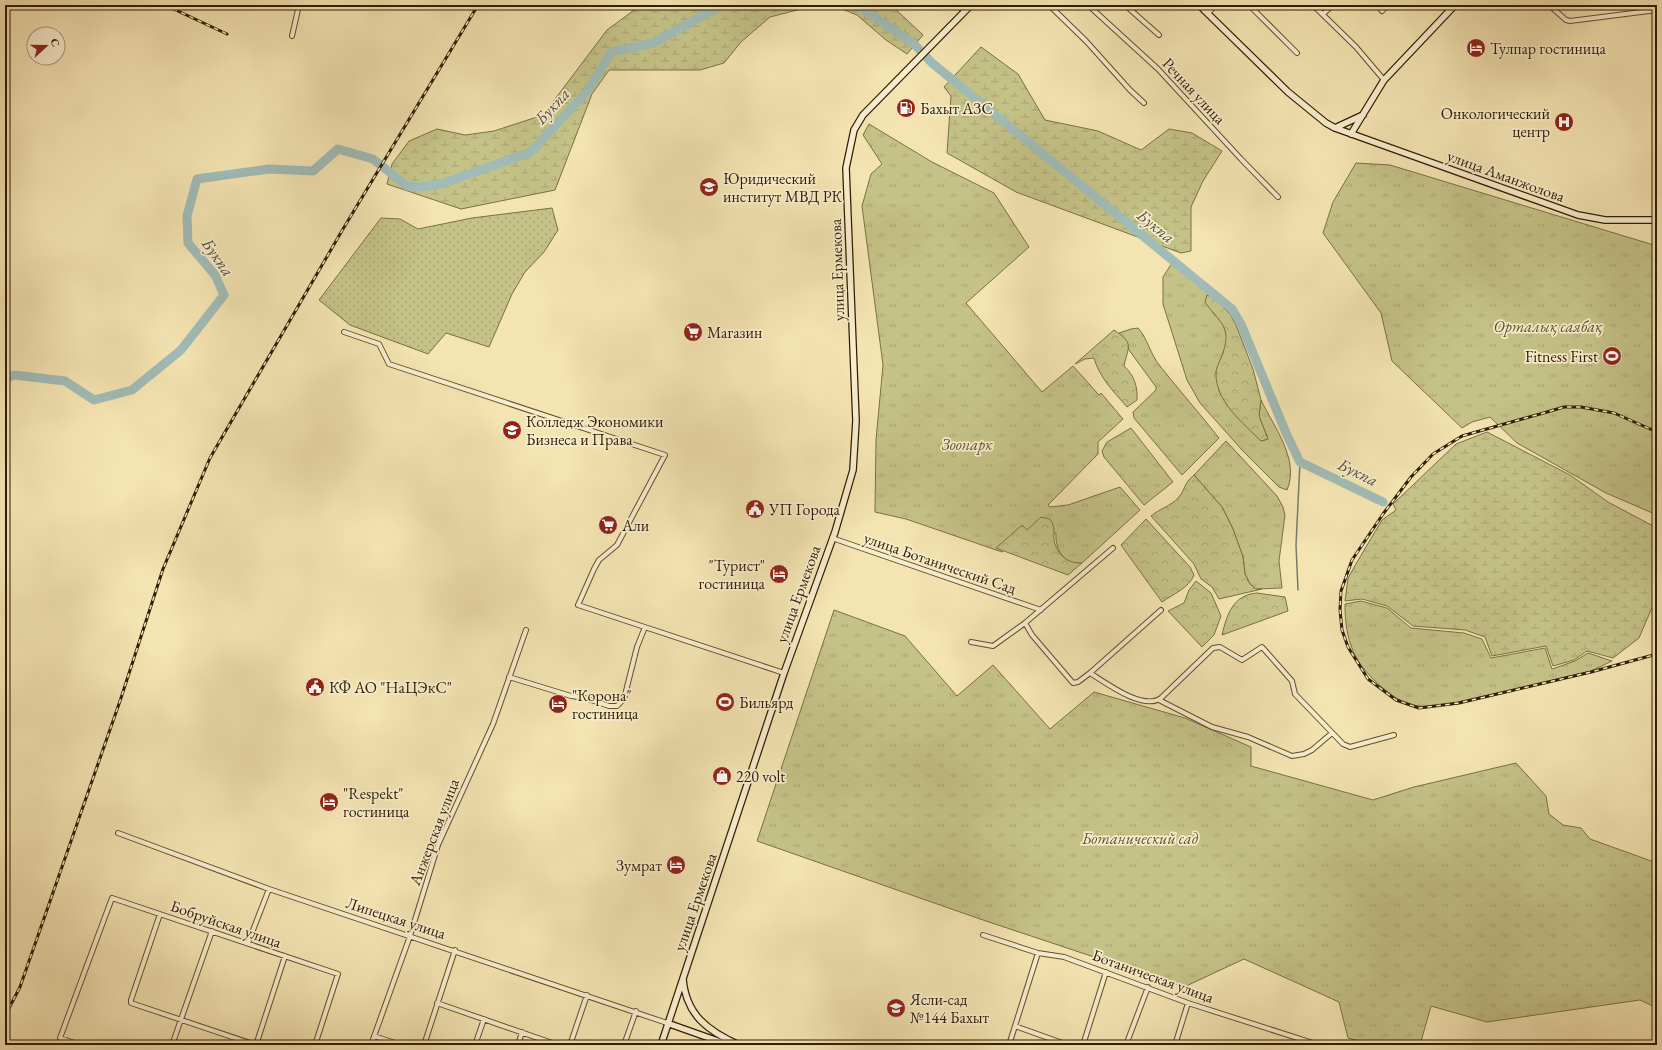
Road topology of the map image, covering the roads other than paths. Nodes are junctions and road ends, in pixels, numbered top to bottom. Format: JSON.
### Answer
{"nodes":[{"id":1,"x":299,"y":5,"type":"edge"},
{"id":2,"x":957,"y":5,"type":"edge"},
{"id":3,"x":971,"y":5,"type":"edge"},
{"id":4,"x":1049,"y":5,"type":"edge"},
{"id":5,"x":1088,"y":5,"type":"edge"},
{"id":6,"x":1125,"y":5,"type":"edge"},
{"id":7,"x":1199,"y":5,"type":"edge"},
{"id":8,"x":1216,"y":5,"type":"edge"},
{"id":9,"x":1249,"y":5,"type":"edge"},
{"id":10,"x":1313,"y":5,"type":"edge"},
{"id":11,"x":1333,"y":5,"type":"edge"},
{"id":12,"x":1377,"y":5,"type":"edge"},
{"id":13,"x":1388,"y":5,"type":"edge"},
{"id":14,"x":1455,"y":5,"type":"edge"},
{"id":15,"x":1549,"y":5,"type":"edge"},
{"id":16,"x":1645,"y":5,"type":"edge"},
{"id":17,"x":1657,"y":10,"type":"edge"},
{"id":18,"x":965,"y":11,"type":"junction"},
{"id":19,"x":1645,"y":11,"type":"junction"},
{"id":20,"x":1208,"y":13,"type":"junction"},
{"id":21,"x":1323,"y":14,"type":"junction"},
{"id":22,"x":1159,"y":35,"type":"dead end"},
{"id":23,"x":292,"y":36,"type":"dead end"},
{"id":24,"x":1297,"y":54,"type":"dead end"},
{"id":25,"x":1384,"y":80,"type":"junction"},
{"id":26,"x":1144,"y":103,"type":"dead end"},
{"id":27,"x":1363,"y":115,"type":"junction"},
{"id":28,"x":1335,"y":128,"type":"junction"},
{"id":29,"x":1350,"y":134,"type":"junction"},
{"id":30,"x":1278,"y":197,"type":"dead end"},
{"id":31,"x":1657,"y":220,"type":"edge"},
{"id":32,"x":344,"y":332,"type":"dead end"},
{"id":33,"x":832,"y":538,"type":"junction"},
{"id":34,"x":1113,"y":548,"type":"dead end"},
{"id":35,"x":1041,"y":610,"type":"junction"},
{"id":36,"x":1161,"y":610,"type":"dead end"},
{"id":37,"x":1025,"y":623,"type":"junction"},
{"id":38,"x":645,"y":627,"type":"junction"},
{"id":39,"x":526,"y":630,"type":"dead end"},
{"id":40,"x":971,"y":642,"type":"dead end"},
{"id":41,"x":784,"y":672,"type":"junction"},
{"id":42,"x":1090,"y":673,"type":"junction"},
{"id":43,"x":509,"y":677,"type":"junction"},
{"id":44,"x":1159,"y":700,"type":"junction"},
{"id":45,"x":1332,"y":733,"type":"junction"},
{"id":46,"x":1394,"y":735,"type":"dead end"},
{"id":47,"x":118,"y":833,"type":"dead end"},
{"id":48,"x":269,"y":889,"type":"junction"},
{"id":49,"x":160,"y":914,"type":"junction"},
{"id":50,"x":212,"y":931,"type":"junction"},
{"id":51,"x":983,"y":935,"type":"dead end"},
{"id":52,"x":410,"y":936,"type":"junction"},
{"id":53,"x":248,"y":943,"type":"junction"},
{"id":54,"x":455,"y":950,"type":"junction"},
{"id":55,"x":1038,"y":953,"type":"junction"},
{"id":56,"x":285,"y":956,"type":"junction"},
{"id":57,"x":1106,"y":972,"type":"junction"},
{"id":58,"x":683,"y":977,"type":"junction"},
{"id":59,"x":1148,"y":987,"type":"junction"},
{"id":60,"x":587,"y":995,"type":"junction"},
{"id":61,"x":437,"y":1003,"type":"junction"},
{"id":62,"x":1188,"y":1003,"type":"junction"},
{"id":63,"x":636,"y":1011,"type":"junction"},
{"id":64,"x":181,"y":1019,"type":"junction"},
{"id":65,"x":484,"y":1019,"type":"junction"},
{"id":66,"x":667,"y":1023,"type":"junction"},
{"id":67,"x":1015,"y":1026,"type":"junction"},
{"id":68,"x":522,"y":1032,"type":"junction"},
{"id":69,"x":374,"y":1036,"type":"junction"},
{"id":70,"x":1313,"y":1043,"type":"dead end"},
{"id":71,"x":80,"y":1045,"type":"edge"},
{"id":72,"x":172,"y":1045,"type":"edge"},
{"id":73,"x":256,"y":1045,"type":"edge"},
{"id":74,"x":315,"y":1045,"type":"edge"},
{"id":75,"x":371,"y":1045,"type":"edge"},
{"id":76,"x":401,"y":1045,"type":"edge"},
{"id":77,"x":424,"y":1045,"type":"edge"},
{"id":78,"x":475,"y":1045,"type":"edge"},
{"id":79,"x":518,"y":1045,"type":"edge"},
{"id":80,"x":558,"y":1045,"type":"edge"},
{"id":81,"x":570,"y":1045,"type":"edge"},
{"id":82,"x":624,"y":1045,"type":"edge"},
{"id":83,"x":661,"y":1045,"type":"edge"},
{"id":84,"x":729,"y":1045,"type":"edge"},
{"id":85,"x":739,"y":1045,"type":"edge"},
{"id":86,"x":1009,"y":1045,"type":"edge"},
{"id":87,"x":1068,"y":1045,"type":"edge"},
{"id":88,"x":1083,"y":1045,"type":"edge"},
{"id":89,"x":1126,"y":1045,"type":"edge"},
{"id":90,"x":1175,"y":1045,"type":"edge"}],
"edges":[{"from":1,"to":23,"type":"street"},
{"from":2,"to":18,"type":"street"},
{"from":3,"to":18,"type":"main road","name":"улица Ермекова"},
{"from":4,"to":26,"type":"street"},
{"from":5,"to":30,"type":"street","name":"Речная улица"},
{"from":6,"to":22,"type":"street"},
{"from":7,"to":20,"type":"main road","name":"улица Аманжолова"},
{"from":8,"to":20,"type":"street"},
{"from":9,"to":24,"type":"street"},
{"from":10,"to":21,"type":"street"},
{"from":11,"to":21,"type":"street"},
{"from":12,"to":13,"type":"street"},
{"from":14,"to":25,"type":"main road"},
{"from":15,"to":19,"type":"street"},
{"from":16,"to":19,"type":"street"},
{"from":17,"to":19,"type":"street"},
{"from":18,"to":33,"type":"main road","name":"улица Ермекова"},
{"from":20,"to":28,"type":"main road","name":"улица Аманжолова"},
{"from":21,"to":25,"type":"street"},
{"from":25,"to":27,"type":"main road"},
{"from":27,"to":28,"type":"main road"},
{"from":27,"to":29,"type":"main road"},
{"from":28,"to":29,"type":"main road","name":"улица Аманжолова"},
{"from":29,"to":31,"type":"main road","name":"улица Аманжолова"},
{"from":32,"to":38,"type":"street"},
{"from":33,"to":35,"type":"street","name":"улица Ботанический Сад"},
{"from":33,"to":41,"type":"main road","name":"улица Ермекова"},
{"from":34,"to":35,"type":"street"},
{"from":35,"to":37,"type":"street"},
{"from":36,"to":42,"type":"street"},
{"from":37,"to":40,"type":"street"},
{"from":37,"to":42,"type":"street"},
{"from":38,"to":41,"type":"street"},
{"from":38,"to":43,"type":"street"},
{"from":39,"to":43,"type":"street","name":"Анжерская улица"},
{"from":41,"to":58,"type":"main road","name":"улица Ермекова"},
{"from":42,"to":44,"type":"street"},
{"from":43,"to":52,"type":"street","name":"Анжерская улица"},
{"from":44,"to":45,"type":"street"},
{"from":44,"to":45,"type":"street"},
{"from":45,"to":46,"type":"street"},
{"from":47,"to":48,"type":"street","name":"Липецкая улица"},
{"from":48,"to":52,"type":"street","name":"Липецкая улица"},
{"from":48,"to":53,"type":"street"},
{"from":49,"to":50,"type":"street","name":"Бобруйская улица"},
{"from":49,"to":64,"type":"street","name":"Бобруйская улица"},
{"from":49,"to":71,"type":"street","name":"Бобруйская улица"},
{"from":50,"to":53,"type":"street","name":"Бобруйская улица"},
{"from":50,"to":64,"type":"street"},
{"from":51,"to":55,"type":"street","name":"Ботаническая улица"},
{"from":52,"to":54,"type":"street","name":"Липецкая улица"},
{"from":52,"to":69,"type":"street","name":"Анжерская улица"},
{"from":53,"to":56,"type":"street","name":"Бобруйская улица"},
{"from":54,"to":60,"type":"street","name":"Липецкая улица"},
{"from":54,"to":61,"type":"street"},
{"from":55,"to":57,"type":"street","name":"Ботаническая улица"},
{"from":55,"to":67,"type":"street"},
{"from":56,"to":73,"type":"street","name":"Бобруйская улица"},
{"from":56,"to":74,"type":"street","name":"Бобруйская улица"},
{"from":57,"to":59,"type":"street","name":"Ботаническая улица"},
{"from":57,"to":88,"type":"street"},
{"from":58,"to":66,"type":"main road","name":"улица Ермекова"},
{"from":58,"to":85,"type":"main road"},
{"from":59,"to":62,"type":"street","name":"Ботаническая улица"},
{"from":59,"to":89,"type":"street"},
{"from":60,"to":63,"type":"street","name":"Липецкая улица"},
{"from":60,"to":81,"type":"street"},
{"from":61,"to":65,"type":"street"},
{"from":61,"to":77,"type":"street"},
{"from":62,"to":70,"type":"street","name":"Ботаническая улица"},
{"from":62,"to":90,"type":"street"},
{"from":63,"to":66,"type":"street","name":"Липецкая улица"},
{"from":63,"to":82,"type":"street"},
{"from":64,"to":72,"type":"street"},
{"from":64,"to":73,"type":"street","name":"Бобруйская улица"},
{"from":65,"to":68,"type":"street"},
{"from":65,"to":78,"type":"street"},
{"from":66,"to":83,"type":"main road","name":"улица Ермекова"},
{"from":66,"to":84,"type":"main road"},
{"from":67,"to":86,"type":"street"},
{"from":67,"to":87,"type":"street"},
{"from":68,"to":79,"type":"street"},
{"from":68,"to":80,"type":"street"},
{"from":69,"to":75,"type":"street","name":"Анжерская улица"},
{"from":69,"to":76,"type":"street"}]}
